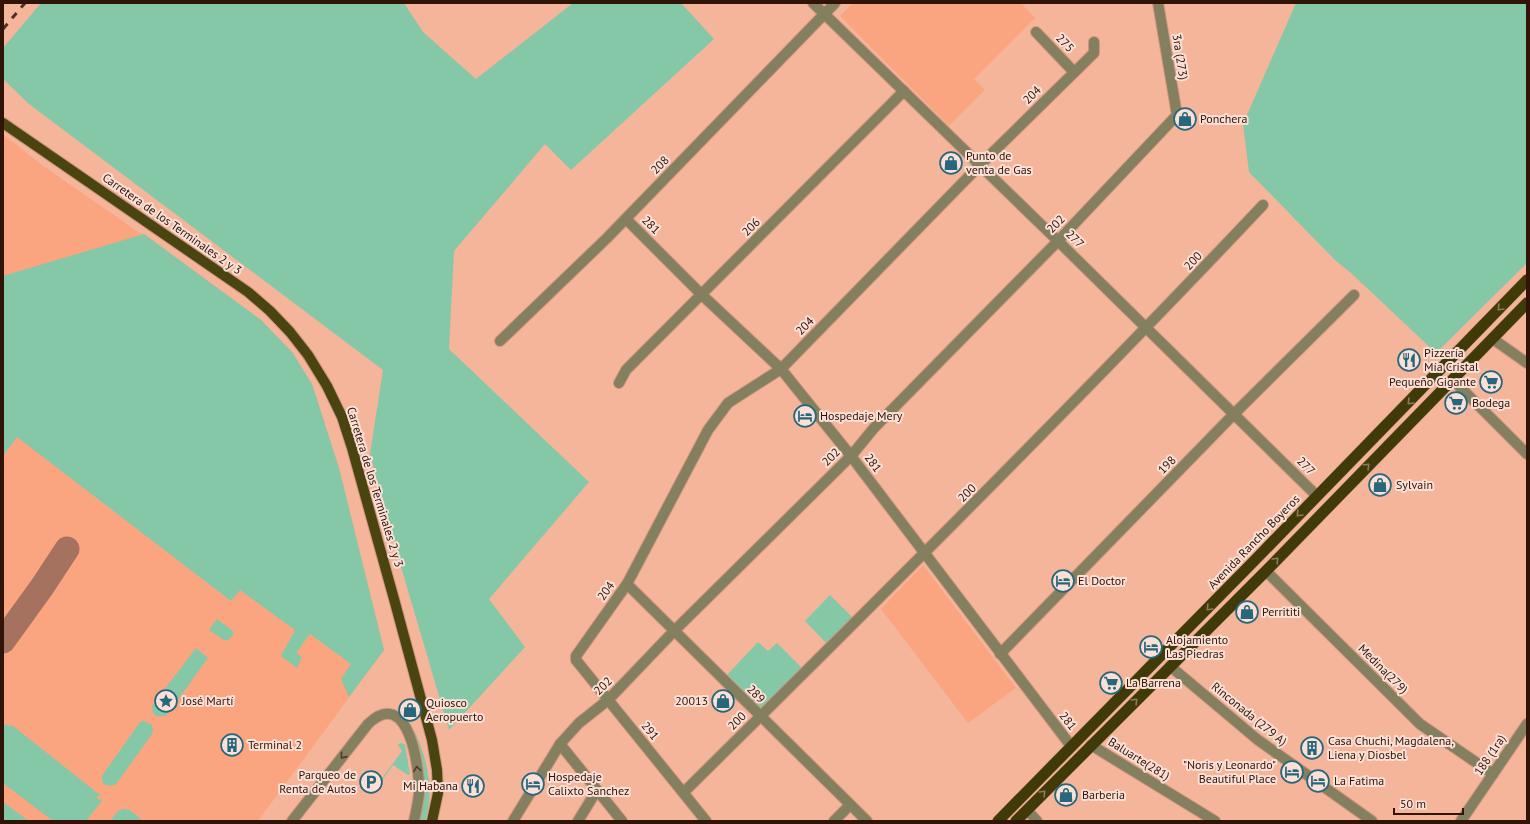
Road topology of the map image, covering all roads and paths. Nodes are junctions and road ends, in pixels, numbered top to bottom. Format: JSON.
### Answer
{"nodes":[{"id":1,"x":813,"y":3,"type":"edge"},
{"id":2,"x":835,"y":3,"type":"edge"},
{"id":3,"x":1158,"y":3,"type":"edge"},
{"id":4,"x":824,"y":14,"type":"junction"},
{"id":5,"x":1036,"y":32,"type":"dead end"},
{"id":6,"x":1094,"y":42,"type":"dead end"},
{"id":7,"x":1074,"y":72,"type":"junction"},
{"id":8,"x":904,"y":91,"type":"junction"},
{"id":9,"x":1177,"y":115,"type":"joint"},
{"id":10,"x":3,"y":123,"type":"edge"},
{"id":11,"x":980,"y":165,"type":"junction"},
{"id":12,"x":1263,"y":206,"type":"dead end"},
{"id":13,"x":626,"y":218,"type":"junction"},
{"id":14,"x":1058,"y":240,"type":"junction"},
{"id":15,"x":1527,"y":280,"type":"edge"},
{"id":16,"x":702,"y":295,"type":"junction"},
{"id":17,"x":1354,"y":295,"type":"dead end"},
{"id":18,"x":1527,"y":303,"type":"edge"},
{"id":19,"x":1147,"y":328,"type":"junction"},
{"id":20,"x":1493,"y":339,"type":"junction"},
{"id":21,"x":500,"y":341,"type":"dead end"},
{"id":22,"x":1527,"y":363,"type":"edge"},
{"id":23,"x":782,"y":370,"type":"junction"},
{"id":24,"x":1453,"y":380,"type":"junction"},
{"id":25,"x":619,"y":383,"type":"dead end"},
{"id":26,"x":1234,"y":414,"type":"junction"},
{"id":27,"x":1527,"y":454,"type":"edge"},
{"id":28,"x":851,"y":456,"type":"junction"},
{"id":29,"x":1318,"y":496,"type":"junction"},
{"id":30,"x":925,"y":553,"type":"junction"},
{"id":31,"x":1266,"y":571,"type":"junction"},
{"id":32,"x":627,"y":584,"type":"junction"},
{"id":33,"x":674,"y":631,"type":"junction"},
{"id":34,"x":1000,"y":654,"type":"junction"},
{"id":35,"x":575,"y":658,"type":"joint"},
{"id":36,"x":1170,"y":666,"type":"junction"},
{"id":37,"x":608,"y":700,"type":"junction"},
{"id":38,"x":760,"y":717,"type":"junction"},
{"id":39,"x":1527,"y":724,"type":"edge"},
{"id":40,"x":560,"y":744,"type":"junction"},
{"id":41,"x":1091,"y":745,"type":"junction"},
{"id":42,"x":1071,"y":746,"type":"junction"},
{"id":43,"x":1493,"y":774,"type":"junction"},
{"id":44,"x":597,"y":790,"type":"junction"},
{"id":45,"x":684,"y":792,"type":"junction"},
{"id":46,"x":850,"y":805,"type":"junction"},
{"id":47,"x":1027,"y":810,"type":"junction"},
{"id":48,"x":292,"y":821,"type":"edge"},
{"id":49,"x":414,"y":821,"type":"edge"},
{"id":50,"x":432,"y":821,"type":"edge"},
{"id":51,"x":513,"y":821,"type":"edge"},
{"id":52,"x":578,"y":821,"type":"edge"},
{"id":53,"x":622,"y":821,"type":"edge"},
{"id":54,"x":706,"y":821,"type":"edge"},
{"id":55,"x":834,"y":821,"type":"edge"},
{"id":56,"x":867,"y":821,"type":"edge"},
{"id":57,"x":998,"y":821,"type":"edge"},
{"id":58,"x":1016,"y":821,"type":"edge"},
{"id":59,"x":1037,"y":821,"type":"edge"},
{"id":60,"x":1215,"y":821,"type":"edge"},
{"id":61,"x":1372,"y":821,"type":"edge"},
{"id":62,"x":1461,"y":821,"type":"edge"}],
"edges":[{"from":1,"to":4,"type":"street","name":"277"},
{"from":2,"to":4,"type":"street","name":"208"},
{"from":3,"to":9,"type":"street","name":"3ra (273)"},
{"from":4,"to":8,"type":"street","name":"277"},
{"from":4,"to":13,"type":"street","name":"208"},
{"from":5,"to":7,"type":"street","name":"275"},
{"from":6,"to":7,"type":"street","name":"204"},
{"from":7,"to":11,"type":"street","name":"204"},
{"from":8,"to":11,"type":"street","name":"277"},
{"from":8,"to":16,"type":"street","name":"206"},
{"from":9,"to":14,"type":"street","name":"202"},
{"from":10,"to":50,"type":"main road","name":"Carretera de los Terminales 2 y 3"},
{"from":11,"to":14,"type":"street","name":"277"},
{"from":11,"to":23,"type":"street","name":"204"},
{"from":12,"to":19,"type":"street","name":"200"},
{"from":13,"to":16,"type":"street","name":"281"},
{"from":13,"to":21,"type":"street","name":"208"},
{"from":14,"to":19,"type":"street","name":"277"},
{"from":14,"to":28,"type":"street","name":"202"},
{"from":15,"to":29,"type":"highway","name":"Avenida Rancho Boyeros","one_way":true},
{"from":16,"to":23,"type":"street","name":"281"},
{"from":16,"to":25,"type":"street","name":"206"},
{"from":17,"to":26,"type":"street","name":"198"},
{"from":18,"to":20,"type":"highway"},
{"from":19,"to":26,"type":"street","name":"277"},
{"from":19,"to":30,"type":"street","name":"200"},
{"from":20,"to":22,"type":"street"},
{"from":20,"to":24,"type":"highway"},
{"from":23,"to":28,"type":"street","name":"281"},
{"from":23,"to":32,"type":"street","name":"204"},
{"from":24,"to":27,"type":"street"},
{"from":31,"to":24,"type":"highway","one_way":true},
{"from":26,"to":29,"type":"street","name":"277"},
{"from":26,"to":34,"type":"street","name":"198"},
{"from":28,"to":30,"type":"street","name":"281"},
{"from":28,"to":33,"type":"street","name":"202"},
{"from":29,"to":42,"type":"highway","name":"Avenida Rancho Boyeros","one_way":true},
{"from":30,"to":34,"type":"street","name":"281"},
{"from":30,"to":38,"type":"street","name":"200"},
{"from":31,"to":36,"type":"highway"},
{"from":31,"to":43,"type":"street","name":"Medina(279)"},
{"from":32,"to":33,"type":"street","name":"289"},
{"from":32,"to":35,"type":"street","name":"204"},
{"from":33,"to":37,"type":"street","name":"202"},
{"from":33,"to":38,"type":"street","name":"289"},
{"from":34,"to":42,"type":"street","name":"281"},
{"from":35,"to":37,"type":"street","name":"291"},
{"from":41,"to":36,"type":"highway","one_way":true},
{"from":36,"to":61,"type":"street","name":"Rinconada (279 A)"},
{"from":37,"to":40,"type":"street","name":"202"},
{"from":37,"to":45,"type":"street","name":"291"},
{"from":38,"to":45,"type":"street","name":"200"},
{"from":38,"to":46,"type":"street","name":"289"},
{"from":39,"to":43,"type":"street","name":"188 (1ra)"},
{"from":40,"to":44,"type":"street"},
{"from":40,"to":51,"type":"street","name":"202"},
{"from":47,"to":41,"type":"highway","one_way":true},
{"from":41,"to":60,"type":"street","name":"Baluarte(281)"},
{"from":42,"to":57,"type":"highway","name":"Avenida Rancho Boyeros"},
{"from":43,"to":62,"type":"street","name":"188 (1ra)"},
{"from":44,"to":52,"type":"street"},
{"from":44,"to":53,"type":"street"},
{"from":45,"to":54,"type":"street","name":"291"},
{"from":46,"to":55,"type":"street"},
{"from":46,"to":56,"type":"street","name":"289"},
{"from":47,"to":58,"type":"highway"},
{"from":47,"to":59,"type":"street"},
{"from":49,"to":48,"type":"street","one_way":true}]}
